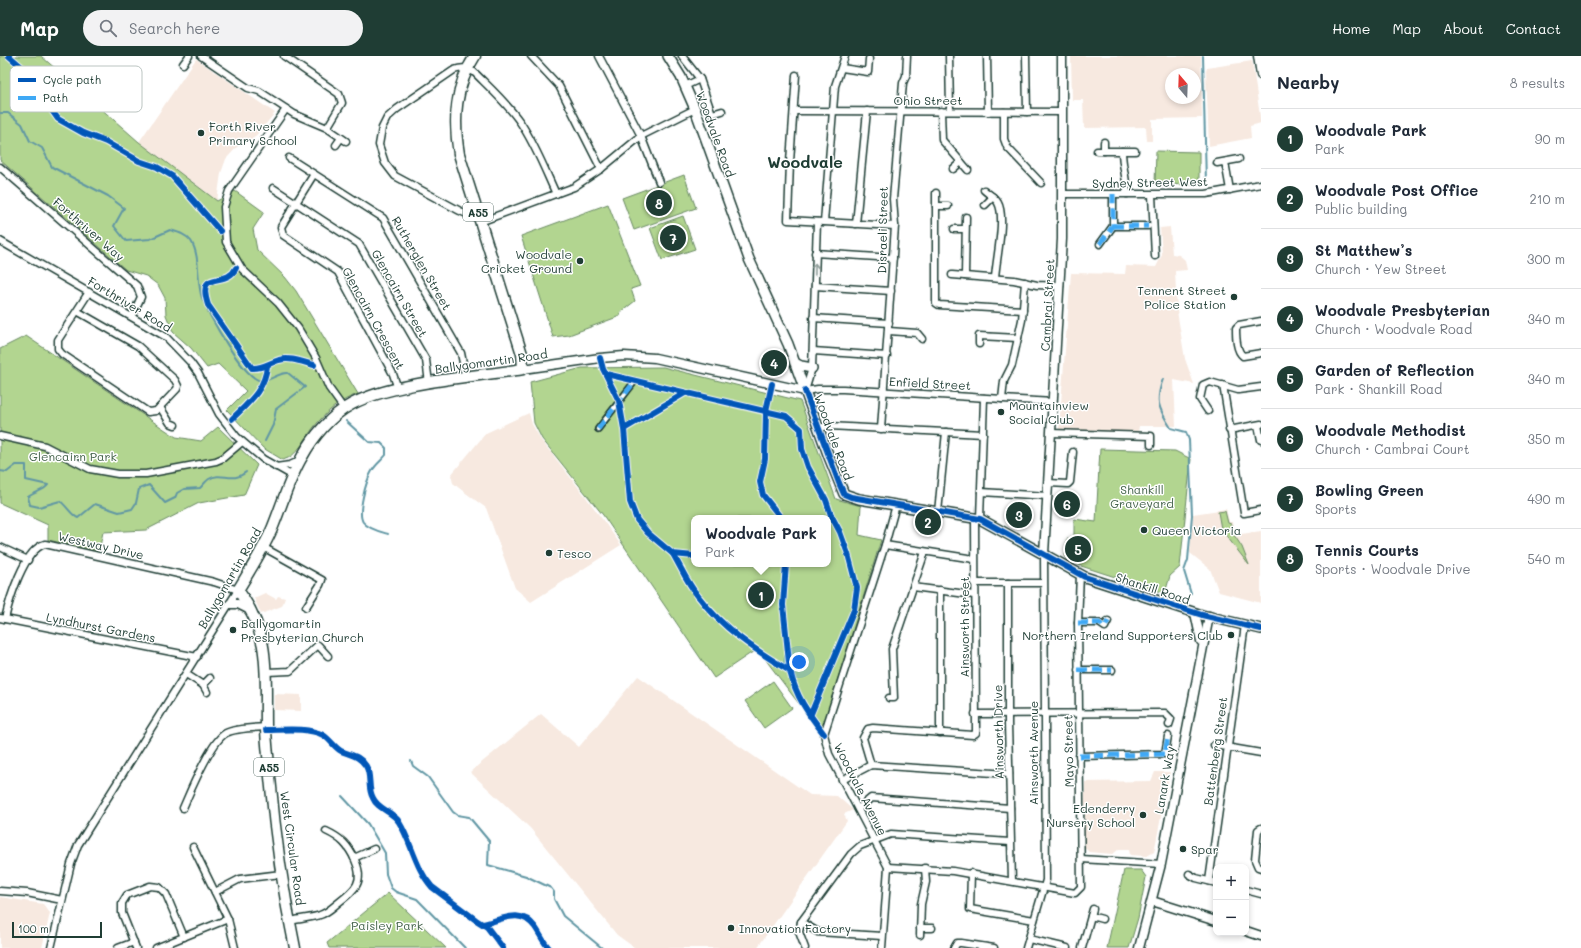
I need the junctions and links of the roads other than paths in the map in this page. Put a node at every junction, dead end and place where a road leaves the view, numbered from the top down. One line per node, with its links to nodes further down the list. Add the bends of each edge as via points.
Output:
1 (189, 56): 18 (street)
2 (201, 56): 25 (street, via 248,88 259,91)
3 (284, 56): 38 (street, via 340,94 342,102)
4 (475, 56): 19 (highway, A55)
5 (531, 56): 50 (street, via 559,86)
6 (599, 56): 39 (street)
7 (668, 56): 24 (main road, Woodvale Road)
8 (682, 56): 23 (street)
9 (845, 56): 20 (street)
10 (949, 56): 33 (street)
11 (987, 56): 34 (street)
12 (1026, 56): 36 (street)
13 (1062, 56): 37 (street, Cambrai Street)
14 (1258, 56): 22 (street)
15 (907, 58): 17 (street); 31 (street, Disraeli Street)
16 (870, 60): 20 (street, via 868,72)
17 (915, 60)
18 (183, 64)
19 (467, 68): 61 (street, via 495,93 520,122); 71 (highway, A55, via 460,84 457,101 456,139); 71 (street, via 454,70 397,109 382,128 380,150 385,163 395,176 460,211)
20 (842, 68): 29 (street, via 835,82)
21 (796, 75): 28 (street)
22 (1261, 75)
23 (700, 79): 24 (street); 27 (street, via 712,114)
24 (685, 86): 26 (main road, Woodvale Road)
25 (286, 109): 38 (street); 121 (street, via 229,191 224,207 225,237 231,253 242,269 278,303 298,328 316,358 329,388)
26 (695, 109): 39 (street); 106 (main road, Woodvale Road, via 749,259)
27 (722, 111)
28 (794, 111): 29 (street, Ohio Street); 73 (street, via 788,220)
29 (832, 111): 30 (street, Ohio Street); 73 (street)
30 (867, 111): 31 (street, Ohio Street); 74 (street)
31 (900, 111): 32 (street, Ohio Street); 75 (street, Disraeli Street, via 893,199)
32 (941, 111): 33 (street, Ohio Street); 46 (street, via 942,140)
33 (950, 111): 34 (street, Ohio Street)
34 (988, 112): 35 (street, Ohio Street)
35 (1004, 112): 36 (street, Ohio Street); 55 (street, via 1005,143 1033,170)
36 (1027, 112): 37 (street, Ohio Street)
37 (1062, 112): 62 (street, Cambrai Street)
38 (327, 128): 41 (street, via 343,140)
39 (641, 136): 50 (street); 54 (street)
40 (1104, 142): 42 (street, via 1100,151)
41 (336, 145)
42 (1122, 151): 43 (street); 64 (street)
43 (1134, 151)
44 (289, 158): 53 (street, Rutherglen Street)
45 (1239, 159): 47 (street)
46 (961, 162): 51 (street); 52 (street)
47 (1224, 162): 48 (street); 59 (street)
48 (1217, 163)
49 (0, 168): 95 (street, Forthriver Way, via 137,286 141,297)
50 (602, 169): 61 (street, via 574,187)
51 (953, 169)
52 (968, 170)
53 (314, 174): 67 (street, Glencairn Crescent); 109 (street, Rutherglen Street, via 383,218 461,353)
54 (659, 182)
55 (1041, 183)
56 (1261, 184): 59 (street, Sydney Street West)
57 (273, 188): 67 (street, Glencairn Street)
58 (984, 190): 66 (street)
59 (1230, 190): 65 (street, Sydney Street West, via 1206,194)
60 (936, 192): 69 (street)
61 (556, 194): 71 (street)
62 (1063, 194): 63 (street, Sydney Street West); 90 (street, Cambrai Street)
63 (1113, 194): 64 (street, Sydney Street West); 76 (street)
64 (1127, 194): 65 (street, Sydney Street West)
65 (1152, 195): 83 (street)
66 (993, 197): 68 (street); 87 (street, via 1000,212 1000,243)
67 (296, 203): 111 (street, Glencairn Street, via 359,244 426,360); 114 (street, Glencairn Crescent, via 281,227 283,235 338,272 394,374)
68 (985, 205)
69 (936, 206): 70 (street); 93 (street, via 936,303)
70 (948, 206)
71 (479, 217): 108 (highway, A55, via 522,354)
72 (966, 217): 79 (street)
73 (820, 222): 74 (street); 82 (street)
74 (856, 224): 75 (street)
75 (896, 226): 84 (street, Disraeli Street)
76 (1113, 226): 77 (street); 81 (street)
77 (1148, 226)
78 (954, 229): 79 (street)
79 (965, 229): 86 (street)
80 (0, 240): 92 (street, Forthriver Road)
81 (1100, 244)
82 (815, 253): 84 (street); 89 (street, one-way to 82)
83 (1155, 256)
84 (894, 258): 91 (street, Disraeli Street)
85 (952, 275): 86 (street)
86 (965, 276): 87 (street)
87 (995, 278): 88 (street)
88 (1025, 282): 90 (street); 93 (street)
89 (815, 286): 91 (street); 96 (street)
90 (1060, 286): 119 (street, Cambrai Street)
91 (891, 291): 98 (street, Disraeli Street)
92 (89, 292): 94 (street); 95 (street, Forthriver Road)
93 (1023, 310): 100 (street)
94 (77, 311): 120 (street, via 138,346 175,380 177,388); 120 (street, via 57,343 62,354 148,412 153,413)
95 (132, 316): 134 (street, Forthriver Road, via 166,337 180,350 198,373 219,414)
96 (814, 318): 98 (street); 103 (street)
97 (1261, 321): 104 (street, via 1239,325 1236,328 1241,354 1244,356)
98 (889, 323): 99 (street, Disraeli Street)
99 (889, 331): 101 (street, via 917,333); 105 (street, Disraeli Street)
100 (1018, 338): 102 (street, via 979,336); 118 (street, via 1012,365 1004,381)
101 (922, 339)
102 (978, 344)
103 (812, 351): 105 (street); 107 (street)
104 (1261, 353)
105 (887, 356): 116 (street, Disraeli Street)
106 (795, 363): 107 (main road); 115 (main road, Woodvale Road)
107 (812, 368): 115 (street)
108 (523, 369): 109 (highway, Ballygomartin Road); 115 (street, Ballygomartin Road, via 600,358 655,358)
109 (466, 378): 111 (highway, Ballygomartin Road)
110 (635, 381): 126 (street)
111 (429, 383): 114 (highway, Ballygomartin Road)
112 (1222, 385): 113 (street, via 1238,390); 122 (street, via 1210,382 1203,385 1200,399); 128 (street)
113 (1261, 387)
114 (398, 389): 121 (highway, Ballygomartin Road, via 358,401)
115 (805, 391): 116 (street, Enfield Street, via 818,389); 125 (main road, Woodvale Road)
116 (884, 392): 117 (street, Enfield Street); 127 (street, Disraeli Street)
117 (984, 398): 118 (street, Enfield Street); 131 (street, Ainsworth Street)
118 (1002, 399): 119 (street, Enfield Street)
119 (1053, 402): 130 (street, Cambrai Street)
120 (160, 407): 124 (street)
121 (344, 409): 137 (highway, Ballygomartin Road, via 327,424)
122 (1208, 411)
123 (1260, 424): 128 (street); 133 (street)
124 (175, 425)
125 (818, 428): 127 (street, via 829,426); 143 (main road, Woodvale Road, via 844,494)
126 (598, 429)
127 (882, 429): 129 (street)
128 (1229, 430): 144 (street, via 1244,514)
129 (946, 432): 131 (street); 145 (street)
130 (1051, 432): 135 (street, via 1151,436); 140 (street, Cambrai Street)
131 (983, 434): 141 (street, Ainsworth Street)
132 (0, 436): 134 (street, via 45,446 90,469 132,475 223,458)
133 (1261, 440)
134 (242, 442): 138 (street, Forthriver Road)
135 (1151, 445)
136 (1073, 452): 140 (street, via 1070,482)
137 (300, 460): 138 (street, via 294,464); 139 (highway, Ballygomartin Road)
138 (276, 467): 139 (street, Forthriver Road)
139 (293, 476): 149 (highway, Ballygomartin Road)
140 (1048, 483): 142 (street, Cambrai Street)
141 (981, 492): 142 (street); 146 (street, Ainsworth Street)
142 (1048, 496): 151 (street, Cambrai Street)
143 (896, 505): 145 (main road, Woodvale Road); 147 (street, Woodvale Avenue)
144 (1261, 510)
145 (938, 512): 146 (main road, Woodvale Road)
146 (978, 519): 151 (main road, Woodvale Road); 152 (street, Ainsworth Street)
147 (885, 545): 150 (street); 197 (street, Woodvale Avenue, via 824,734 829,754)
148 (0, 547): 153 (street)
149 (263, 548): 159 (highway, Ballygomartin Road); 163 (street, via 322,580)
150 (925, 552): 152 (street); 158 (street)
151 (1044, 554): 154 (main road, Shankill Road); 157 (street, Ainsworth Avenue)
152 (974, 559): 155 (street, Ainsworth Street)
153 (28, 560): 159 (street, Westway Drive, via 38,547 48,544 214,582); 167 (street, Westway Drive)
154 (1080, 574): 165 (main road, Shankill Road); 169 (street, Mayo Street)
155 (974, 583): 156 (street); 161 (street, Ainsworth Street)
156 (1008, 583): 157 (street); 185 (street, Ainsworth Drive)
157 (1043, 583): 186 (street, Ainsworth Avenue)
158 (913, 587): 160 (street); 182 (street, via 892,649 894,698)
159 (238, 590): 162 (street, Ballygomartin Road); 164 (highway, West Circular Road / A55)
160 (940, 590): 161 (street); 189 (street)
161 (974, 594): 184 (street, Ainsworth Street)
162 (230, 604): 164 (street, via 238,604); 174 (street, Ballygomartin Road)
163 (306, 607)
164 (251, 610): 177 (highway, West Circular Road / A55, via 263,643)
165 (1195, 612): 166 (main road, Shankill Road); 172 (street)
166 (1209, 616): 170 (main road, Shankill Road); 172 (street, Lanark Way)
167 (2, 619): 174 (street, Lyndhurst Gardens)
168 (1108, 620): 169 (street, via 1105,627 1099,623)
169 (1078, 623): 175 (street, Mayo Street)
170 (1245, 625): 171 (main road, Shankill Road); 192 (street, Battenberg Street)
171 (1261, 629)
172 (1202, 644): 209 (street, Lanark Way)
173 (328, 656): 177 (street, via 318,645 290,671)
174 (197, 657): 178 (street, Ballygomartin Road)
175 (1078, 670): 176 (street); 183 (street, Mayo Street)
176 (1112, 670)
177 (267, 672): 188 (highway, West Circular Road / A55)
178 (186, 674): 180 (street); 224 (street, Ballygomartin Road, via 78,845)
179 (210, 678): 180 (street)
180 (203, 685): 181 (street)
181 (207, 692)
182 (889, 698)
183 (1079, 713): 186 (street); 187 (street, via 1165,713); 194 (street, Mayo Street)
184 (975, 714): 185 (street); 189 (street, Ainsworth Street, via 976,733 973,735)
185 (1008, 714): 186 (street); 196 (street, Ainsworth Drive)
186 (1044, 714): 219 (street, Ainsworth Avenue)
187 (1172, 721)
188 (266, 727): 198 (street, via 227,732 221,737 198,771); 214 (highway, West Circular Road / A55)
189 (940, 733): 195 (street, via 868,729 863,738)
190 (1168, 736): 194 (street, via 1170,744 1165,754)
191 (1214, 745): 192 (street)
192 (1228, 748): 193 (street); 217 (street, Battenberg Street)
193 (1261, 752)
194 (1079, 756): 208 (street, Mayo Street)
195 (871, 765): 196 (street); 197 (street)
196 (1009, 774): 199 (street, Ainsworth Drive)
197 (842, 780): 200 (street, Woodvale Avenue)
198 (183, 808)
199 (1010, 808): 200 (street, via 871,798); 204 (street, Ainsworth Drive)
200 (858, 809): 203 (street, Woodvale Avenue)
201 (1260, 829): 212 (street, via 1255,860)
202 (326, 831): 207 (street, via 346,843)
203 (875, 839): 204 (street, via 891,834); 210 (street, Woodvale Avenue); 233 (street, via 860,846 851,854)
204 (1010, 842): 216 (street, Ainsworth Drive)
205 (193, 847): 222 (street)
206 (374, 849): 207 (street)
207 (354, 858): 230 (street, via 359,880 352,892 320,915)
208 (1080, 859): 209 (street); 219 (street, Mayo Street, via 1081,887 1075,893)
209 (1161, 864): 225 (street, Lanark Way)
210 (888, 867): 211 (street); 239 (street, Woodvale Avenue)
211 (925, 868): 213 (street); 234 (street, via 926,882 921,904)
212 (1261, 868)
213 (971, 873): 216 (street); 231 (street, via 970,909)
214 (281, 874): 222 (street, via 240,879); 230 (highway, West Circular Road / A55)
215 (1189, 874): 217 (street)
216 (1012, 881): 219 (street)
217 (1209, 881): 218 (street)
218 (1213, 882)
219 (1044, 887): 231 (street, Ainsworth Avenue)
220 (0, 891): 224 (street)
221 (1249, 891): 223 (street)
222 (215, 892): 228 (street)
223 (1261, 894)
224 (62, 900): 243 (street, Ballygomartin Road)
225 (1152, 901): 232 (street); 255 (street, Lanark Way)
226 (1093, 909): 227 (street)
227 (1091, 916): 229 (street); 254 (street)
228 (228, 919): 238 (street); 246 (street)
229 (1102, 919)
230 (290, 920): 247 (highway, West Circular Road / A55)
231 (1034, 920): 241 (street, Ainsworth Avenue)
232 (1213, 920)
233 (801, 922): 239 (street, via 818,932); 248 (street, via 799,932)
234 (920, 928): 235 (street); 237 (street)
235 (932, 928)
236 (1249, 932): 240 (street)
237 (920, 935)
238 (184, 936): 242 (street, via 166,894 159,887 150,886 126,895 122,903 122,913); 245 (street)
239 (882, 936): 249 (street, Woodvale Avenue)
240 (1261, 936)
241 (1029, 939): 252 (street, Ainsworth Avenue); 253 (street)
242 (135, 945): 244 (street)
243 (51, 948)
244 (118, 948)
245 (156, 948)
246 (235, 948)
247 (295, 948)
248 (805, 948)
249 (882, 948)
250 (954, 948): 251 (street, via 957,943)
251 (994, 948)
252 (1026, 948)
253 (1067, 948)
254 (1082, 948)
255 (1139, 948)

